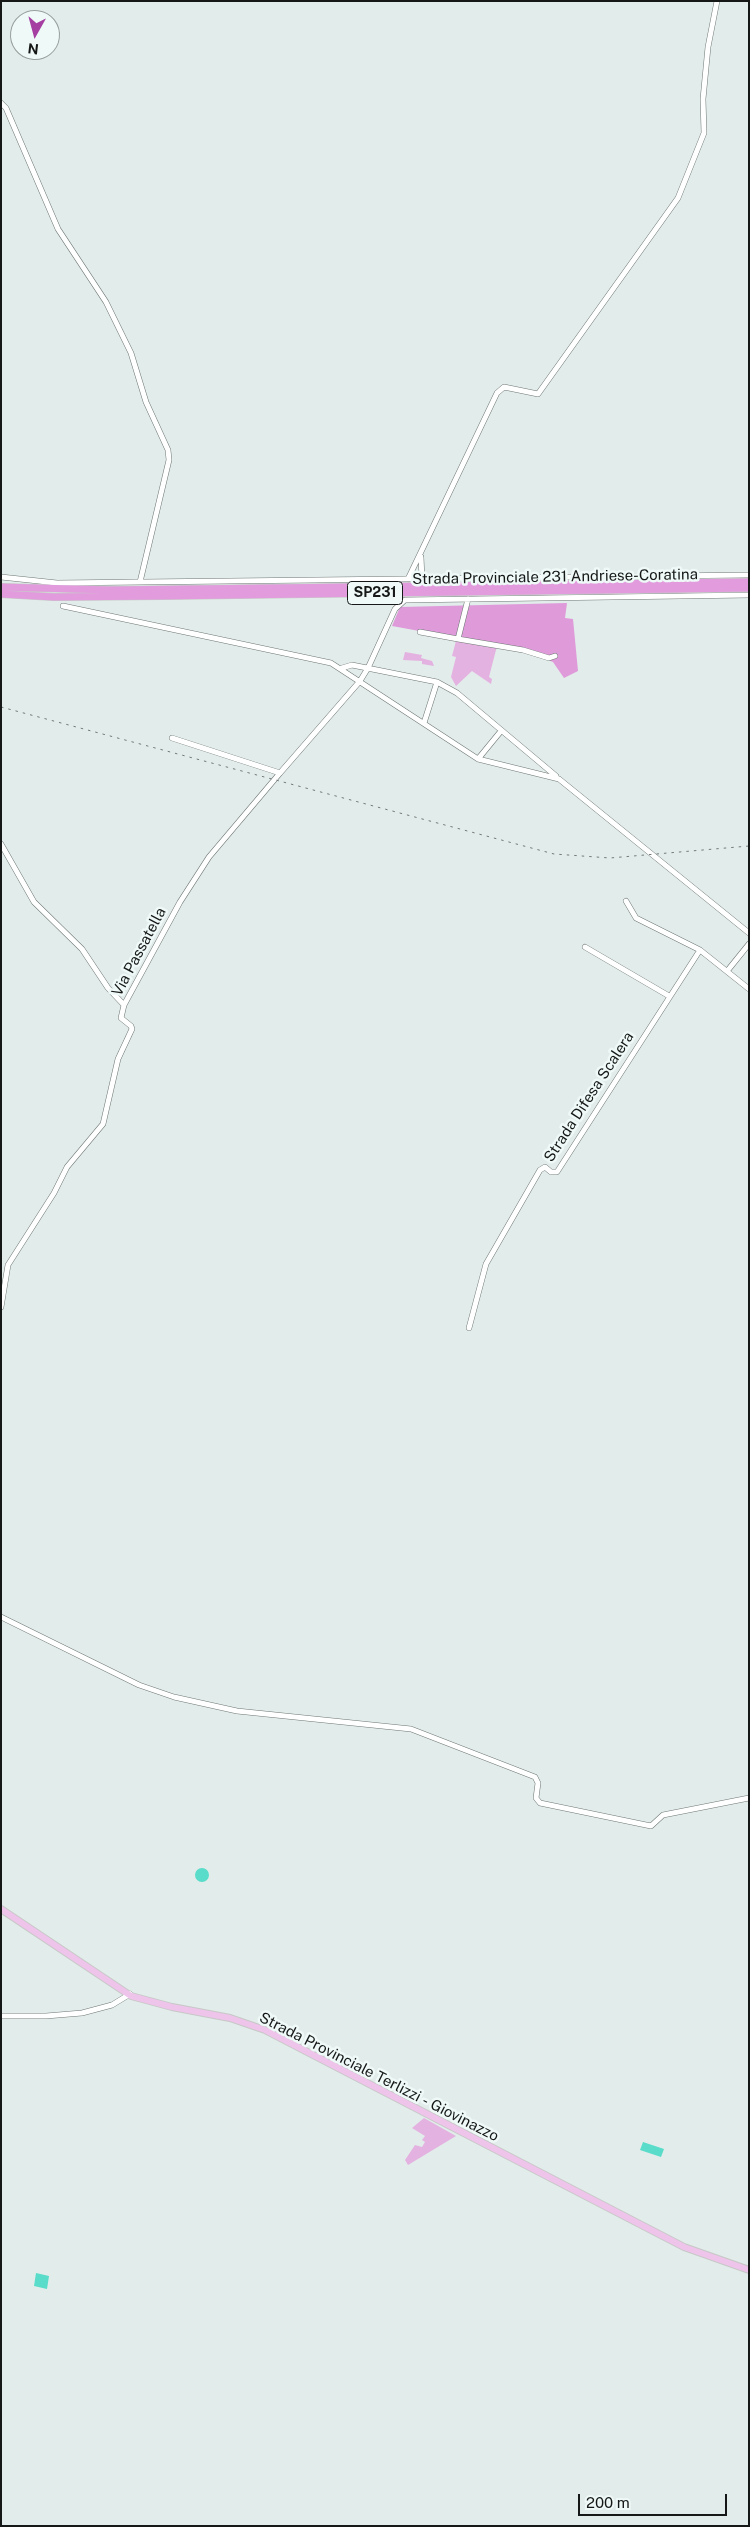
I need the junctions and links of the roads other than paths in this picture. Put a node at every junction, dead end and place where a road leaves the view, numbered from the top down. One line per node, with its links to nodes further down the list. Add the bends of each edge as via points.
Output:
1 (717, 1): 3 (street, via 708,47 703,99 704,133 678,198 538,394 504,388 498,393)
2 (1, 103): 8 (street, via 58,228 99,289 131,353 146,402 168,450 169,460)
3 (420, 556): 6 (street); 7 (street)
4 (749, 575): 6 (street)
5 (1, 577): 8 (street, via 57,583)
6 (422, 578): 7 (street)
7 (408, 579): 8 (street)
8 (140, 582)
9 (749, 582): 10 (highway, Strada Provinciale 231 Andriese-Coratina / SP231, via 110,590)
10 (1, 587)
11 (749, 588): 12 (highway, Strada Provinciale 231 Andriese-Coratina / SP231, via 54,597)
12 (1, 594)
13 (749, 595): 14 (street)
14 (468, 599): 17 (street); 20 (street, Via Passatella, via 407,600 400,603)
15 (62, 606): 19 (street, via 319,658)
16 (420, 632): 17 (street)
17 (458, 639): 18 (street, via 523,650 549,658)
18 (555, 656)
19 (342, 668): 20 (street, via 352,665); 21 (street)
20 (368, 668): 21 (street, Via Passatella); 22 (street)
21 (360, 681): 23 (street); 27 (street, Via Passatella)
22 (437, 682): 23 (street); 24 (street, via 457,692)
23 (424, 723): 26 (street)
24 (501, 731): 26 (street); 28 (street)
25 (172, 738): 27 (street)
26 (478, 759): 28 (street)
27 (280, 773): 38 (street, Via Passatella, via 209,857 180,902)
28 (559, 779): 31 (street)
29 (1, 844): 38 (street, via 34,902 82,950)
30 (626, 901): 34 (street, via 636,918)
31 (749, 933)
32 (749, 944): 35 (street)
33 (585, 947): 37 (street)
34 (700, 950): 35 (street); 37 (street, Strada Difesa Scalera)
35 (728, 970): 36 (street)
36 (749, 989)
37 (669, 996): 40 (street, Strada Difesa Scalera, via 557,1172 545,1167 540,1170 486,1264)
38 (124, 1005): 39 (street, Via Passatella, via 121,1018 132,1029 118,1059 103,1124 67,1167 8,1265)
39 (1, 1307)
40 (469, 1328)
41 (1, 1617): 42 (street, via 139,1685 174,1697 244,1712 411,1729 535,1777 538,1783 536,1798 540,1803 651,1826 663,1815)
42 (749, 1798)
43 (1, 1909): 44 (main road, Strada Provinciale Terlizzi - Giovinazzo)
44 (130, 1994): 45 (street, via 112,2005 82,2013); 46 (main road, Strada Provinciale Terlizzi - Giovinazzo, via 172,2007 230,2018 265,2030 684,2247)
45 (1, 2016)
46 (749, 2270)

